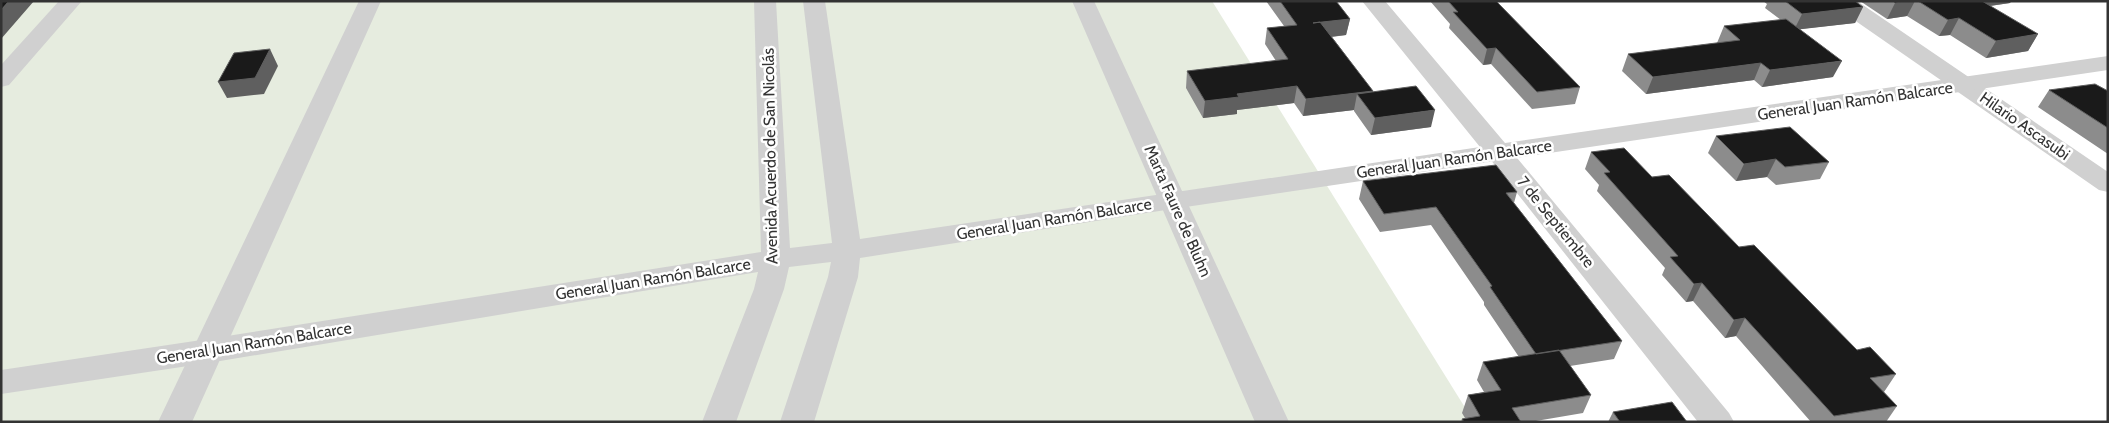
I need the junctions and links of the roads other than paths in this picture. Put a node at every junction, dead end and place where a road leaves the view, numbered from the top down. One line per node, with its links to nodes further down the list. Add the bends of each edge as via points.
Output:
1 (71, 1): 9 (street)
2 (370, 1): 16 (street)
3 (765, 1): 15 (street, Avenida Acuerdo de San Nicolás)
4 (814, 1): 14 (street)
5 (1083, 1): 13 (street, Marta Faure de Bluhn)
6 (1373, 1): 11 (street, 7 de Septiembre)
7 (1842, 1): 10 (street, Hilario Ascasubi)
8 (2108, 64): 10 (street, General Juan Ramón Balcarce)
9 (1, 80)
10 (1966, 85): 11 (street, General Juan Ramón Balcarce); 12 (street, Hilario Ascasubi)
11 (1500, 153): 13 (street, General Juan Ramón Balcarce); 22 (street, 7 de Septiembre)
12 (2108, 184)
13 (1172, 200): 14 (street, General Juan Ramón Balcarce); 21 (street, Marta Faure de Bluhn)
14 (847, 251): 15 (street, General Juan Ramón Balcarce); 20 (street, via 843,277)
15 (776, 259): 16 (street, General Juan Ramón Balcarce); 19 (street, Avenida Acuerdo de San Nicolás, via 769,289)
16 (208, 351): 17 (street, General Juan Ramón Balcarce); 18 (street)
17 (1, 382)
18 (175, 422)
19 (719, 422)
20 (797, 422)
21 (1272, 422)
22 (1717, 422)

